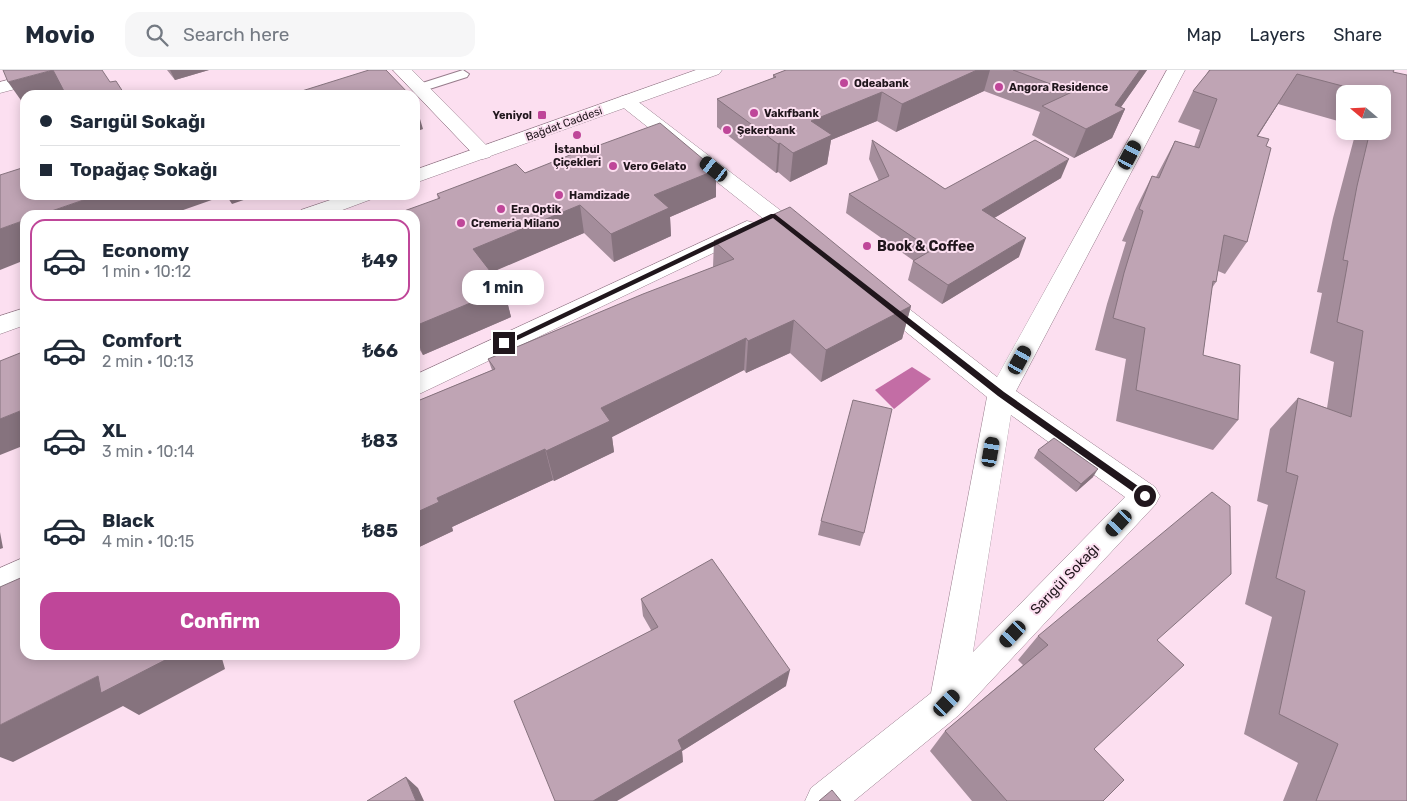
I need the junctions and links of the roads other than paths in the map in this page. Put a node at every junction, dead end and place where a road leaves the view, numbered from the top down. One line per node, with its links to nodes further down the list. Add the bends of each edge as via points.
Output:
1 (66, 70): 6 (street)
2 (402, 70): 7 (street)
3 (714, 70): 8 (street, Bağdat Caddesi)
4 (1176, 70): 19 (street)
5 (463, 74): 7 (lane)
6 (0, 88)
7 (420, 88): 9 (street)
8 (626, 101): 9 (street, Bağdat Caddesi); 13 (street)
9 (483, 153): 10 (street, Bağdat Caddesi)
10 (420, 175)
11 (351, 200): 12 (street)
12 (323, 210)
13 (773, 216): 14 (street); 18 (street)
14 (820, 252)
15 (860, 283): 19 (street)
16 (20, 318): 17 (street)
17 (0, 325)
18 (420, 384)
19 (1001, 394): 22 (street); 22 (street, Sarıgül Sokağı, via 1145,496)
20 (20, 573): 21 (street)
21 (0, 582)
22 (947, 703): 23 (street, Sarıgül Sokağı)
23 (824, 801)

